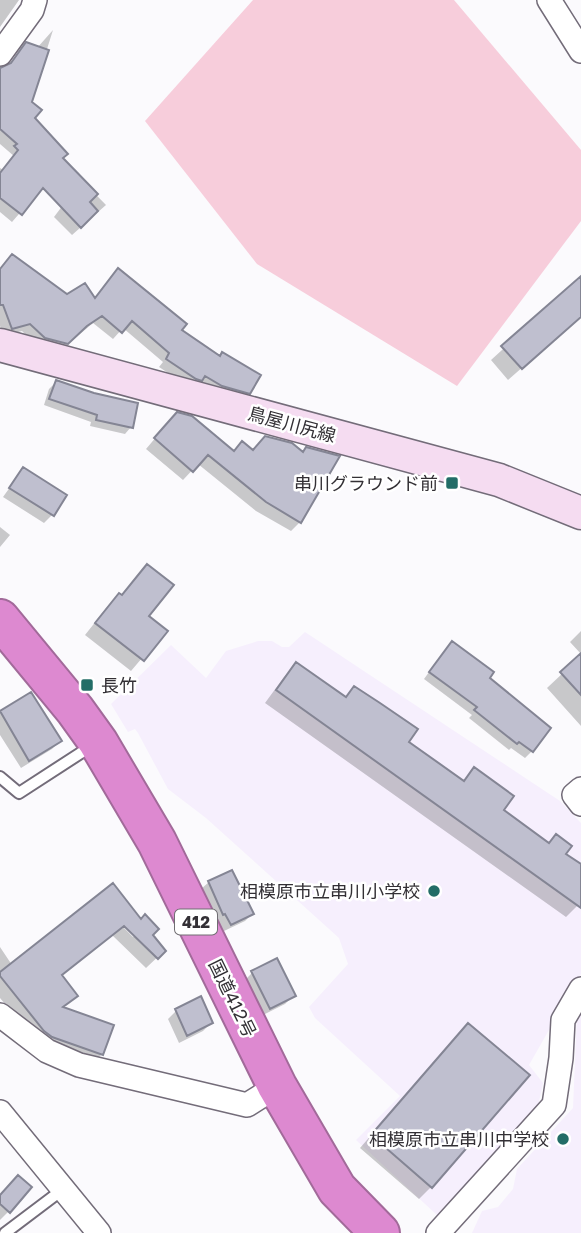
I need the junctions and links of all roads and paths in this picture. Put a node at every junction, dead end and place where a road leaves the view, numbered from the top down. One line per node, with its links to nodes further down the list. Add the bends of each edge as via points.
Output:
1 (35, 0): 4 (street)
2 (549, 0): 3 (street)
3 (581, 51)
4 (0, 54)
5 (0, 345): 6 (main road, 鳥屋川尻線, via 499,480)
6 (581, 513)
7 (0, 619): 8 (highway, 国道412号 / 412)
8 (98, 742): 9 (lane, via 19,793); 14 (highway, 国道412号 / 412, via 157,842)
9 (0, 777)
10 (581, 789): 11 (street, via 574,795)
11 (581, 804)
12 (581, 989): 20 (street, via 563,1020 554,1105)
13 (0, 1015): 14 (street, via 47,1051 79,1065 247,1105)
14 (277, 1086): 19 (highway, 国道412号 / 412, via 337,1189)
15 (0, 1112): 16 (street)
16 (62, 1190): 17 (lane); 18 (street)
17 (5, 1233)
18 (99, 1233)
19 (380, 1233)
20 (438, 1233)

